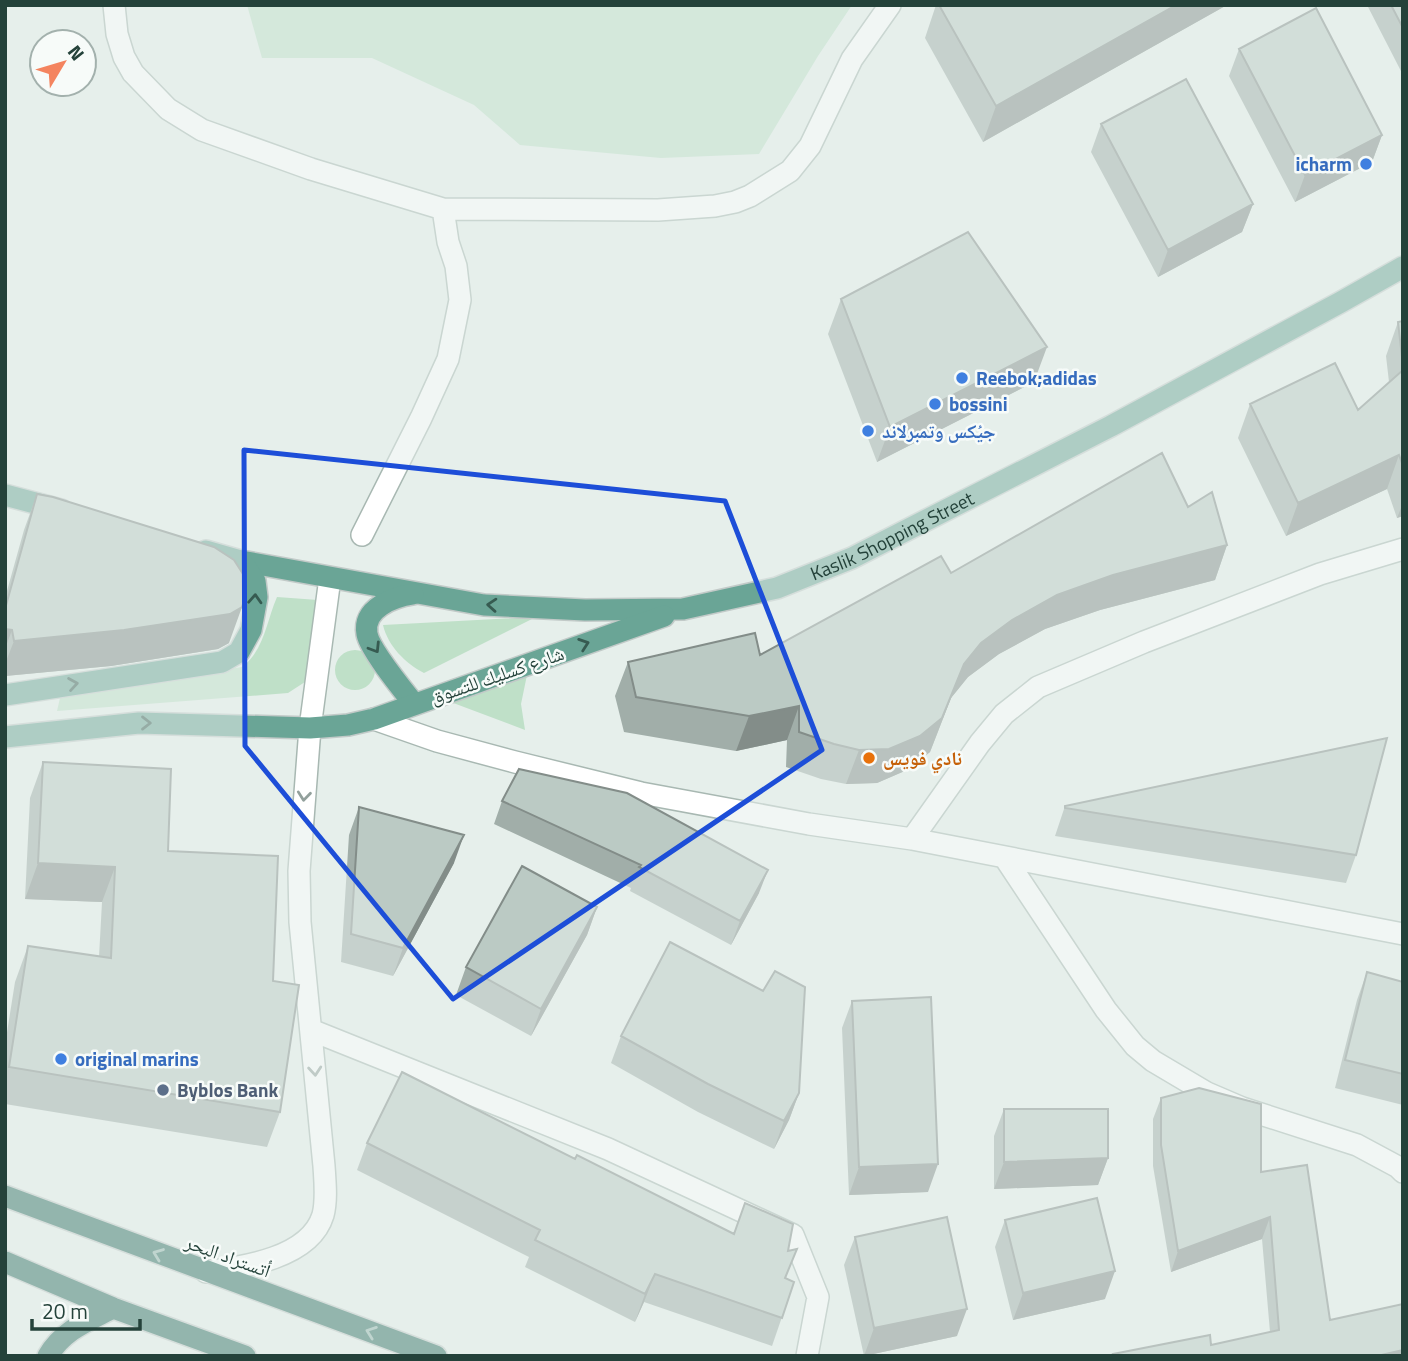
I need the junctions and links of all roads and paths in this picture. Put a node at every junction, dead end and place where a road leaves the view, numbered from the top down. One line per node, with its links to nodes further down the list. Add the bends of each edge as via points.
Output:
1 (114, 5): 3 (street, via 124,57 167,109 202,130)
2 (890, 5): 3 (street, via 852,59 800,161 750,197 715,206 658,210)
3 (443, 209): 7 (street, via 460,300 448,359)
4 (1403, 267): 13 (main road, Kaslik Shopping Street, via 1123,420 852,558 777,589)
5 (5, 495): 6 (main road)
6 (75, 514)
7 (362, 535)
8 (189, 546): 10 (main road, Kaslik Shopping Street)
9 (1403, 549): 19 (street, via 1320,574 1038,687 1004,714 979,743)
10 (241, 561): 11 (main road, Kaslik Shopping Street); 14 (main road, one-way to 10, via 222,662 239,652 251,630 255,581)
11 (330, 578): 12 (main road, Kaslik Shopping Street); 17 (street)
12 (422, 593): 13 (main road, Kaslik Shopping Street, one-way to 12, via 484,605); 15 (main road, one-way to 15, via 381,604 366,632)
13 (683, 609): 15 (main road, شارع كسليك للتسوق, one-way to 13)
14 (5, 695)
15 (414, 704): 16 (main road, شارع كسليك للتسوق)
16 (374, 719): 17 (main road, شارع كسليك للتسوق); 19 (street, via 437,741 641,793)
17 (310, 728): 18 (main road, شارع كسليك للتسوق, one-way to 17, via 139,723); 22 (street, one-way to 22, via 299,871)
18 (5, 737)
19 (912, 839): 20 (street)
20 (1005, 858): 21 (street); 23 (street, via 1107,1010 1153,1061 1218,1098 1357,1145)
21 (1403, 934)
22 (311, 1030): 26 (street, one-way to 26, via 324,1166 323,1217 310,1237 292,1251); 31 (street, via 608,1149 793,1234 818,1297)
23 (1403, 1172)
24 (5, 1196): 26 (highway, أتستراد البحر, one-way to 24)
25 (5, 1262): 27 (highway)
26 (206, 1272): 30 (highway, أتستراد البحر, one-way to 26)
27 (113, 1308): 28 (highway, via 69,1331); 29 (highway)
28 (48, 1356)
29 (245, 1356)
30 (436, 1356)
31 (807, 1356)

